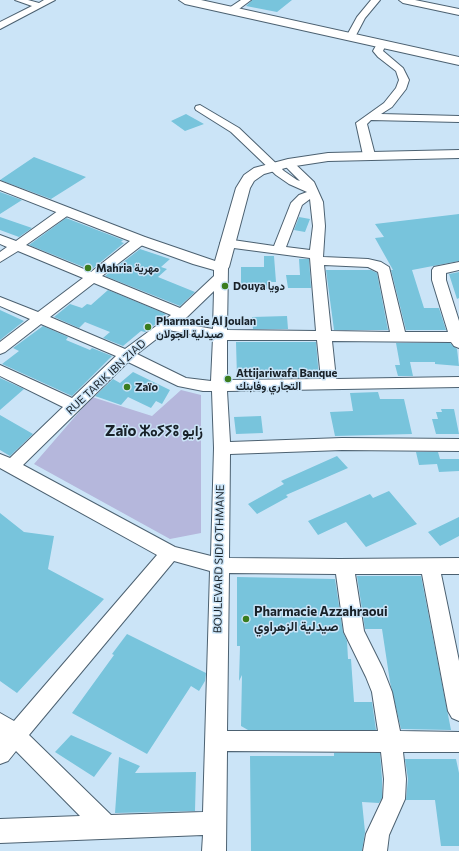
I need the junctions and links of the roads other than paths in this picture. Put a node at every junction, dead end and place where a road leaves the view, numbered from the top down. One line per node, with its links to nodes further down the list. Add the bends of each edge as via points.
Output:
1 (18, 0): 7 (street)
2 (51, 0): 7 (street)
3 (185, 0): 8 (highway)
4 (247, 0): 8 (street)
5 (376, 0): 11 (street, via 361,17)
6 (403, 0): 9 (street)
7 (40, 6): 10 (street)
8 (232, 10): 11 (highway)
9 (459, 12)
10 (0, 26)
11 (351, 37): 12 (highway)
12 (381, 44): 13 (highway); 15 (street, via 378,51 400,70 404,80 401,89 388,105)
13 (459, 61)
14 (200, 108): 20 (street, via 235,130)
15 (369, 117): 16 (street); 17 (street, via 361,123)
16 (459, 119)
17 (369, 154): 18 (street); 19 (street)
18 (459, 154)
19 (288, 163): 20 (street); 22 (street, via 308,182)
20 (272, 167): 22 (street, via 293,182); 25 (street, via 252,175 245,182)
21 (0, 185): 23 (street)
22 (313, 191): 27 (street, via 297,204); 29 (street, via 319,213)
23 (61, 209): 24 (street); 26 (street)
24 (140, 240): 31 (street, via 199,261); 32 (street)
25 (226, 243): 27 (street); 31 (street)
26 (6, 244): 28 (street); 32 (street)
27 (279, 249): 29 (street)
28 (0, 258)
29 (316, 258): 42 (street); 43 (street, via 368,263 384,270)
30 (459, 266): 33 (street, via 440,270 439,280)
31 (221, 272): 36 (street, RUE TARIK IBN ZIAD); 37 (street, BOULEVARD SIDI OTHMANE)
32 (92, 277): 38 (street); 39 (street)
33 (445, 298): 34 (street); 44 (street)
34 (459, 298)
35 (0, 301): 39 (street)
36 (194, 302): 37 (street); 38 (street, RUE TARIK IBN ZIAD)
37 (220, 308): 41 (street, BOULEVARD SIDI OTHMANE)
38 (182, 314): 40 (street, RUE TARIK IBN ZIAD)
39 (39, 318): 45 (street); 46 (street)
40 (165, 325): 41 (street); 46 (street, RUE TARIK IBN ZIAD)
41 (220, 335): 42 (street); 50 (street, BOULEVARD SIDI OTHMANE)
42 (324, 335): 43 (street); 49 (street)
43 (398, 335): 44 (street)
44 (458, 339)
45 (0, 350)
46 (126, 355): 50 (street, via 183,382); 51 (street, RUE TARIK IBN ZIAD)
47 (0, 370): 51 (street)
48 (459, 382): 49 (street)
49 (329, 385): 50 (street)
50 (219, 386): 53 (street, BOULEVARD SIDI OTHMANE)
51 (74, 406): 54 (street, RUE TARIK IBN ZIAD)
52 (459, 445): 53 (street, via 342,444)
53 (222, 448): 56 (street, BOULEVARD SIDI OTHMANE)
54 (6, 463): 55 (street)
55 (170, 554): 56 (street); 62 (street)
56 (220, 565): 59 (street); 63 (street, BOULEVARD SIDI OTHMANE)
57 (430, 566): 58 (street); 59 (street); 60 (street)
58 (459, 566)
59 (346, 567): 64 (street, via 354,632 382,692)
60 (456, 681): 61 (street)
61 (459, 711)
62 (8, 729): 66 (street); 68 (street)
63 (216, 741): 64 (street); 67 (street, BOULEVARD SIDI OTHMANE)
64 (391, 742): 65 (street); 71 (street, via 395,779 394,799 378,834)
65 (459, 742)
66 (0, 754)
67 (214, 823): 68 (street); 70 (street, BOULEVARD SIDI OTHMANE)
68 (106, 827): 69 (street)
69 (0, 831)
70 (214, 851)
71 (375, 851)

